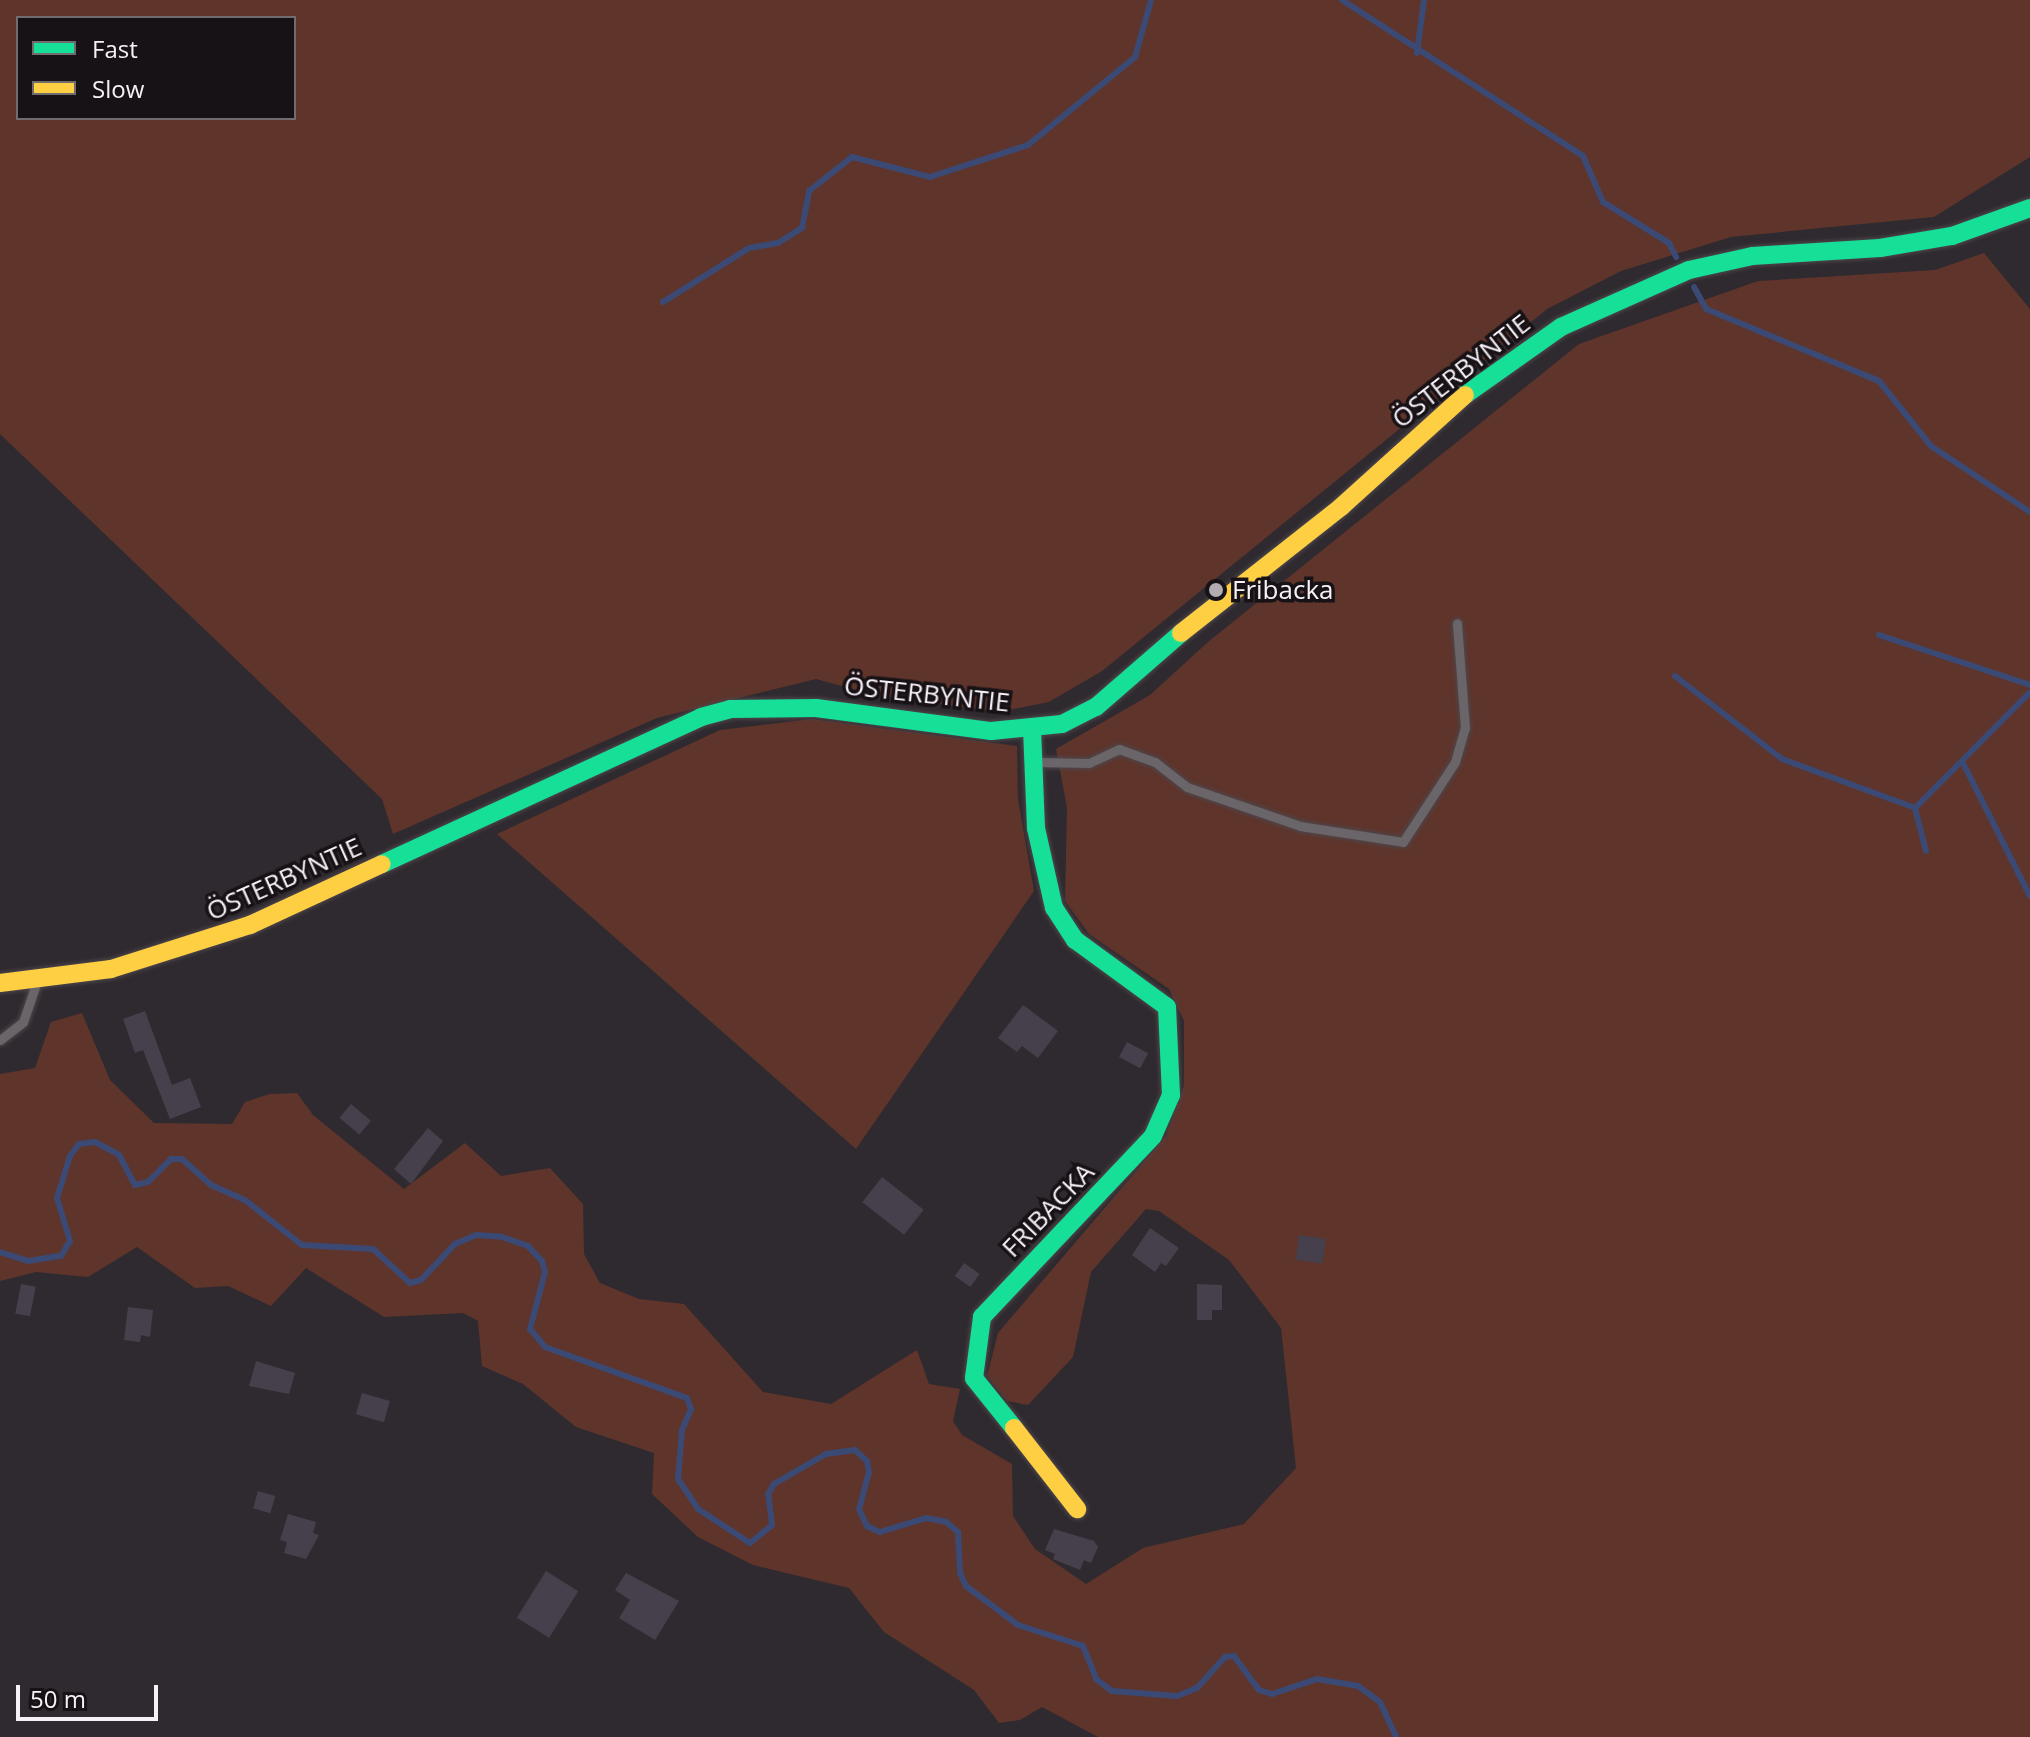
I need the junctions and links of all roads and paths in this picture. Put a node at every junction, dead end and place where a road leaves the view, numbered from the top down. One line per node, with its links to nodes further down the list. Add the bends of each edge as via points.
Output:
1 (2030, 208): 3 (street, ÖSTERBYNTIE, via 1952,236 1880,248 1752,256 1689,270 1561,327 1450,406 1341,507 1096,707)
2 (1457, 623): 4 (lane, via 1465,728 1455,762 1403,842 1300,826 1187,787 1155,762 1119,749 1089,763)
3 (1032, 730): 4 (street, FRIBACKA); 5 (street, ÖSTERBYNTIE, via 991,731 816,708 730,709 701,717 250,925 182,951)
4 (1033, 762): 8 (street, FRIBACKA, via 1036,828 1054,908 1075,940 1167,1007 1171,1095 1153,1136 982,1317 974,1378)
5 (37, 981): 6 (street, ÖSTERBYNTIE); 7 (lane, via 23,1022)
6 (0, 983)
7 (0, 1040)
8 (1077, 1509)

